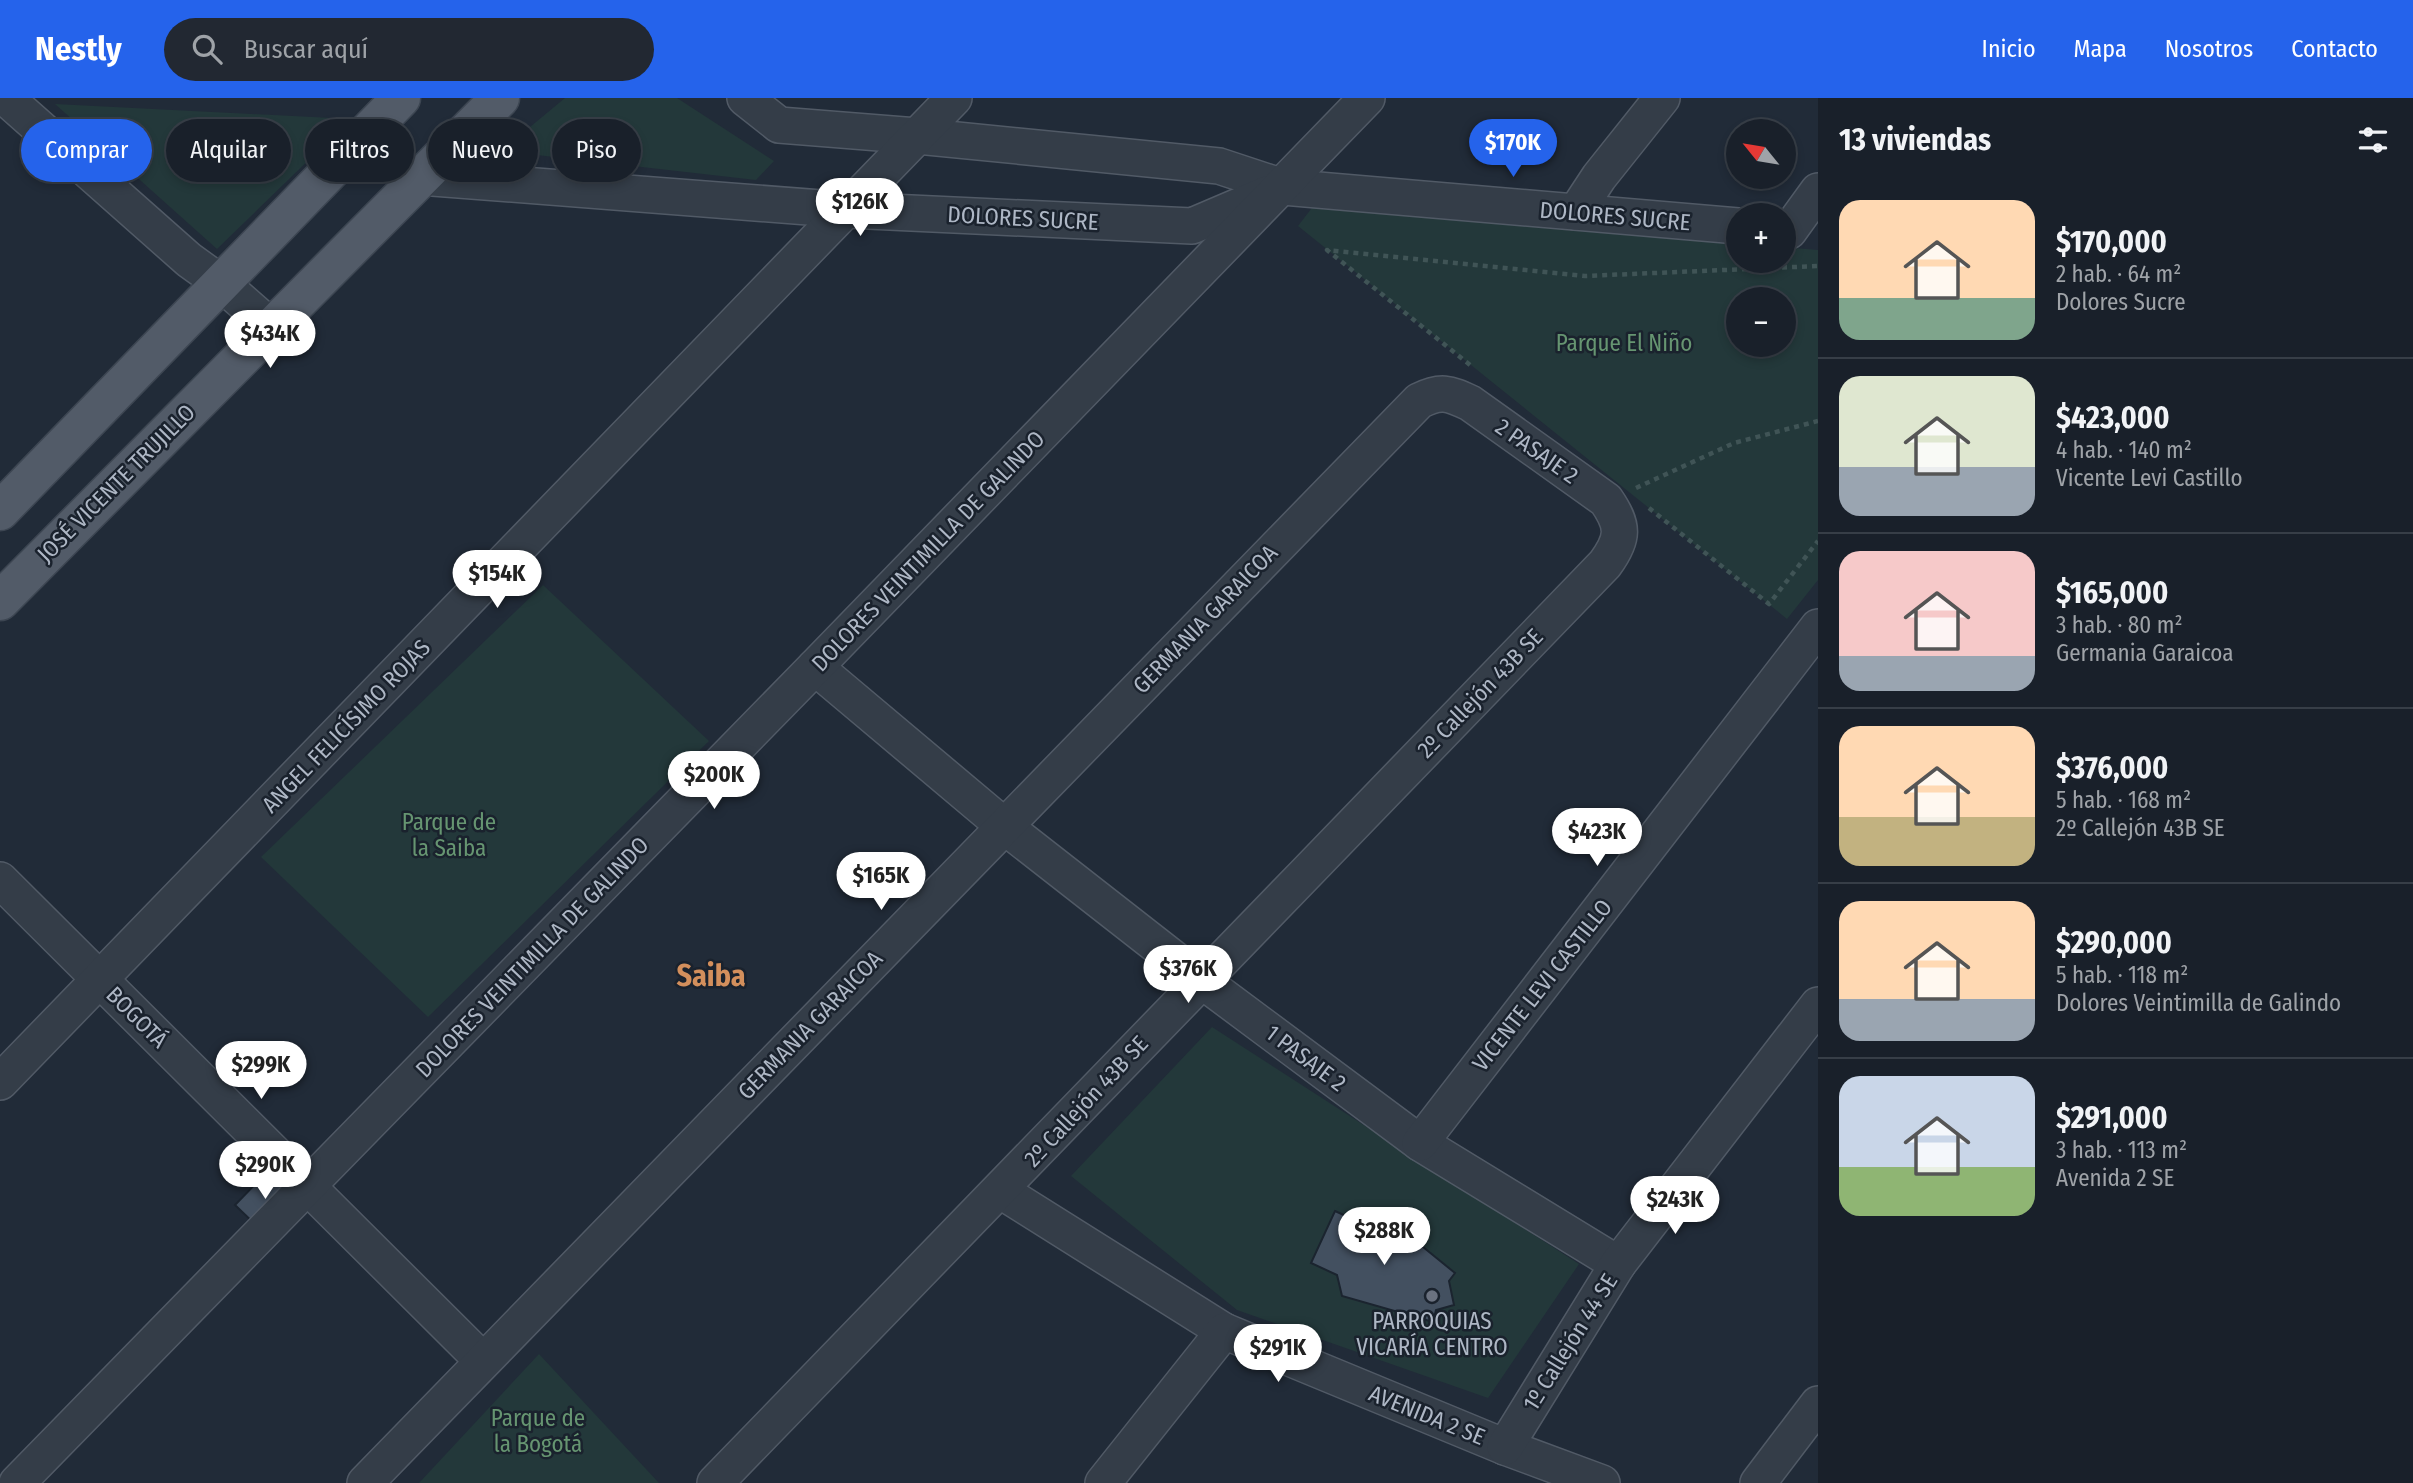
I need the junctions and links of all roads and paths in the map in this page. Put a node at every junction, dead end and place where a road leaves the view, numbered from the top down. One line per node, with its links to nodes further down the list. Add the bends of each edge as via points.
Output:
1 (6, 98): 17 (street)
2 (401, 98): 17 (main road)
3 (500, 98): 9 (main road, JOSÉ VICENTE TRUJILLO)
4 (745, 98): 8 (street, DOLORES SUCRE, via 779,125)
5 (954, 98): 8 (street, ANGEL FELICÍSIMO ROJAS)
6 (1367, 98): 10 (street, DOLORES VEINTIMILLA DE GALINDO)
7 (1662, 98): 13 (street)
8 (917, 136): 10 (street, DOLORES SUCRE, via 1219,166); 12 (street, ANGEL FELICÍSIMO ROJAS)
9 (420, 177): 12 (street, DOLORES SUCRE); 18 (main road, JOSÉ VICENTE TRUJILLO)
10 (1283, 187): 12 (street, DOLORES SUCRE, via 1192,226); 13 (street, DOLORES SUCRE); 29 (street, DOLORES VEINTIMILLA DE GALINDO)
11 (1818, 191): 15 (street)
12 (847, 209): 32 (street, ANGEL FELICÍSIMO ROJAS)
13 (1576, 212): 14 (street, DOLORES SUCRE)
14 (1726, 225)
15 (1797, 232)
16 (1818, 266): 19 (path, via 1585,276 1327,250)
17 (221, 284): 18 (street); 24 (main road)
18 (271, 327): 27 (main road, JOSÉ VICENTE TRUJILLO)
19 (1478, 371)
20 (1435, 393): 25 (street, 2 PASAJE 2, via 1470,403 1606,499); 30 (street, GERMANIA GARAICOA, via 1405,413)
21 (1818, 421): 22 (path, via 1734,443)
22 (1628, 492)
23 (1639, 500): 26 (path, via 1769,604)
24 (0, 511)
25 (1621, 530): 33 (street, 2º Callejón 43B SE, via 1616,550 1605,564)
26 (1818, 541)
27 (0, 601)
28 (1818, 627): 36 (street, VICENTE LEVI CASTILLO)
29 (815, 667): 30 (street, 1 PASAJE 2); 37 (street, DOLORES VEINTIMILLA DE GALINDO)
30 (1004, 826): 33 (street, 1 PASAJE 2); 41 (street, GERMANIA GARAICOA)
31 (0, 880): 32 (street, BOGOTÁ)
32 (100, 979): 35 (street, ANGEL FELICÍSIMO ROJAS); 37 (street, BOGOTÁ)
33 (1201, 980): 36 (street, 1 PASAJE 2); 38 (street, 2º Callejón 43B SE)
34 (1818, 1005): 39 (street, 1º Callejón 44 SE)
35 (0, 1082)
36 (1420, 1143): 39 (street, 1 PASAJE 2)
37 (307, 1186): 41 (street, BOGOTÁ); 45 (street, DOLORES VEINTIMILLA DE GALINDO)
38 (1001, 1191): 40 (street, AVENIDA 2 SE); 46 (street, 2º Callejón 43B SE)
39 (1618, 1264): 43 (street, 1º Callejón 44 SE)
40 (1224, 1331): 43 (street, AVENIDA 2 SE); 47 (street)
41 (483, 1362): 44 (street, GERMANIA GARAICOA)
42 (1818, 1404): 49 (street)
43 (1505, 1447): 48 (street, AVENIDA 2 SE)
44 (369, 1482)
45 (17, 1483)
46 (715, 1483)
47 (1103, 1483)
48 (1602, 1483)
49 (1758, 1483)

